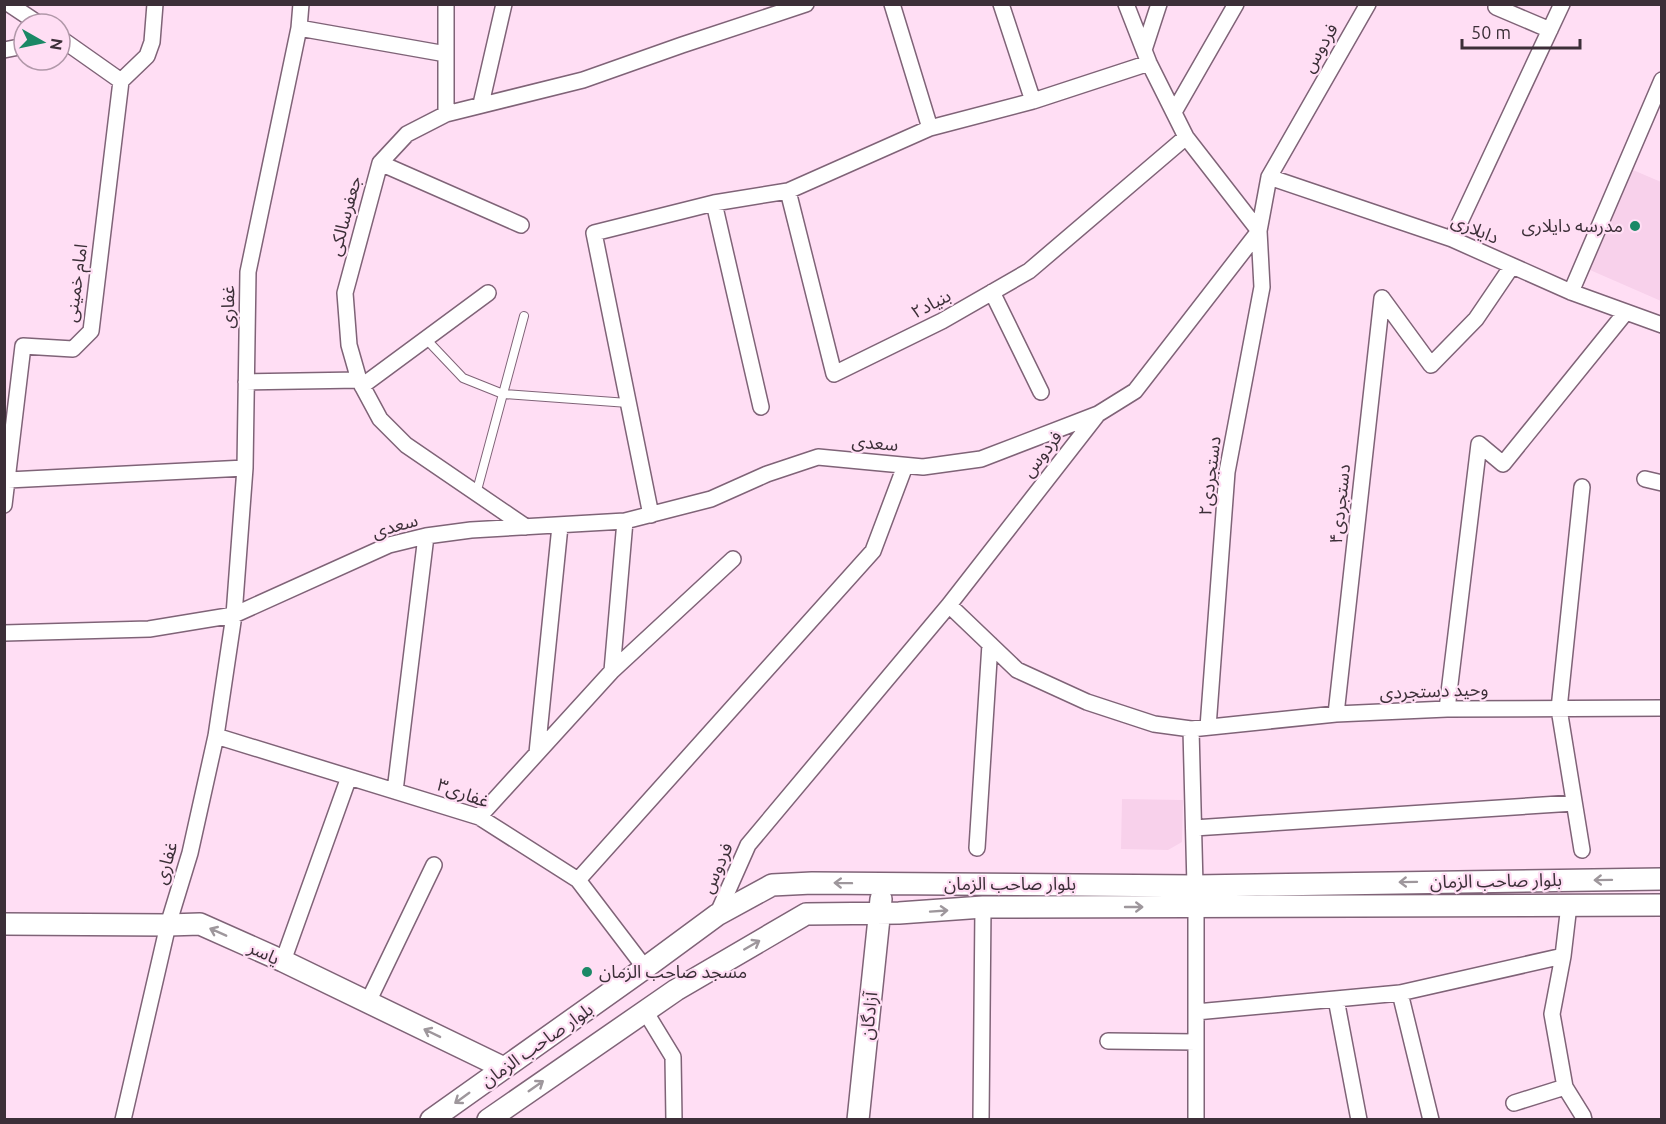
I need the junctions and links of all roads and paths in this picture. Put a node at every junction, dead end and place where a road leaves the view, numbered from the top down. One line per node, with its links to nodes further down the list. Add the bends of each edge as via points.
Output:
1 (9, 4): 15 (street)
2 (155, 4): 21 (street, via 147,56)
3 (301, 4): 16 (street, غفاری)
4 (446, 4): 19 (street)
5 (504, 4): 24 (street)
6 (806, 4): 24 (street, جعفرسالکی, via 583,80)
7 (892, 4): 27 (street)
8 (1001, 4): 23 (street)
9 (1126, 4): 20 (street)
10 (1159, 4): 20 (street)
11 (1236, 4): 25 (street)
12 (1368, 4): 30 (street, فردوس)
13 (1562, 4): 17 (street)
14 (1496, 7): 17 (street)
15 (29, 10)
16 (299, 28): 19 (street); 44 (street, غفاری, via 248,272)
17 (1550, 30): 35 (street)
18 (72, 46): 21 (street)
19 (446, 54): 26 (street)
20 (1147, 57): 23 (street); 25 (street)
21 (121, 81): 54 (street, امام خمینی, via 91,331 73,349 23,346)
22 (1661, 81): 38 (street)
23 (1033, 102): 27 (street)
24 (481, 104): 26 (street, جعفرسالکی)
25 (1174, 112): 28 (street)
26 (446, 114): 29 (street, جعفرسالکی, via 407,134)
27 (930, 128): 31 (street)
28 (1186, 137): 34 (street); 37 (street, بنیاد۲, via 1029,271)
29 (380, 163): 33 (street); 45 (street, جعفرسالکی, via 345,293 349,345)
30 (1269, 177): 34 (street, فردوس); 35 (street, دایلاری)
31 (788, 191): 32 (street); 37 (street, بنیاد۲, via 834,374)
32 (714, 203): 48 (street, via 594,233); 49 (street)
33 (521, 225)
34 (1259, 231): 50 (street, فردوس, via 1135,390); 74 (street, دستجردی۲, via 1262,287 1227,471)
35 (1452, 239): 36 (street, دایلاری)
36 (1512, 266): 38 (street, دایلاری); 73 (street, دستجردی۴, via 1476,319 1431,365 1382,298)
37 (992, 292): 46 (street)
38 (1571, 292): 40 (street, دایلاری)
39 (488, 293): 43 (street)
40 (1626, 312): 42 (street, دایلاری); 71 (street, via 1503,464 1479,444)
41 (524, 316): 47 (lane)
42 (1662, 325)
43 (426, 339): 45 (street); 47 (lane, via 463,378)
44 (246, 382): 45 (street); 52 (street, غفاری)
45 (361, 383): 57 (street, جعفرسالکی, via 380,419 406,445)
46 (1041, 392)
47 (503, 394): 48 (lane); 57 (lane)
48 (628, 403): 59 (street)
49 (761, 407)
50 (1098, 414): 51 (street, سعدی, via 981,459); 65 (street, فردوس)
51 (905, 466): 59 (street, سعدی, via 818,457 711,499); 87 (street, via 873,550)
52 (245, 468): 54 (street); 66 (street, غفاری)
53 (1646, 479): 55 (street)
54 (8, 480): 58 (street, امام خمینی)
55 (1662, 483)
56 (1582, 487): 72 (street)
57 (476, 494): 62 (street, جعفرسالکی)
58 (4, 505)
59 (651, 514): 60 (street, سعدی)
60 (625, 521): 61 (street, سعدی); 69 (street)
61 (560, 526): 62 (street, سعدی); 77 (street)
62 (526, 528): 63 (street, سعدی)
63 (426, 536): 66 (street, سعدی, via 389,545); 79 (street)
64 (733, 559): 69 (street)
65 (949, 605): 68 (street); 94 (street, فردوس, via 748,845)
66 (234, 615): 67 (street, via 149,629); 76 (street, غفاری)
67 (4, 633)
68 (990, 644): 75 (street, via 1017,670 1087,702 1154,724); 83 (street)
69 (612, 672): 77 (street)
70 (1662, 708): 72 (street, وحید دستجردی)
71 (1447, 709): 72 (street, وحید دستجردی); 73 (street, وحید دستجردی)
72 (1559, 709): 80 (street)
73 (1336, 714): 74 (street, وحید دستجردی)
74 (1208, 727): 75 (street, وحید دستجردی)
75 (1191, 729): 82 (street)
76 (216, 735): 78 (street, غفاری۳); 96 (street, غفاری, via 190,853)
77 (537, 753): 81 (street)
78 (349, 777): 79 (street, غفاری۳); 98 (street)
79 (395, 791): 81 (street, غفاری۳)
80 (1574, 803): 82 (street); 84 (street)
81 (479, 817): 87 (street, غفاری۳)
82 (1194, 828): 89 (street)
83 (977, 848)
84 (1582, 850)
85 (434, 865): 102 (street)
86 (1662, 879): 89 (main road, بلوار صاحب الزمان, one-way to 89)
87 (578, 880): 99 (street, غفاری۳)
88 (881, 884): 89 (main road, بلوار صاحب الزمان); 93 (main road, آزادگان); 94 (main road, بلوار صاحب الزمان, one-way to 94, via 772,885)
89 (1196, 896): 90 (main road, بلوار صاحب الزمان); 92 (main road, بلوار صاحب الزمان, one-way to 89); 104 (street)
90 (1569, 905): 91 (main road, بلوار صاحب الزمان); 97 (street)
91 (1662, 905)
92 (983, 908): 93 (main road, بلوار صاحب الزمان, one-way to 92); 115 (street)
93 (880, 913): 103 (main road, بلوار صاحب الزمان, one-way to 93, via 806,914); 114 (main road, آزادگان)
94 (717, 915): 99 (main road, بلوار صاحب الزمان)
95 (4, 924): 96 (main road, یاسر)
96 (168, 925): 98 (main road, یاسر, one-way to 96, via 200,924); 110 (street, غفاری)
97 (1563, 956): 100 (street); 108 (street, via 1552,1014)
98 (283, 961): 102 (main road, یاسر)
99 (645, 968): 107 (main road, بلوار صاحب الزمان)
100 (1400, 993): 101 (street); 118 (street)
101 (1336, 999): 104 (street); 117 (street)
102 (368, 1002): 107 (main road, یاسر, one-way to 102)
103 (645, 1011): 112 (main road, بلوار صاحب الزمان, one-way to 103); 113 (street, via 672,1057)
104 (1196, 1012): 106 (street)
105 (1108, 1041): 106 (street)
106 (1196, 1042): 116 (street)
107 (504, 1068): 111 (main road, بلوار صاحب الزمان, one-way to 111)
108 (1565, 1087): 109 (street); 119 (street)
109 (1514, 1103)
110 (123, 1119)
111 (431, 1119)
112 (488, 1119)
113 (674, 1119)
114 (858, 1119)
115 (981, 1119)
116 (1197, 1119)
117 (1359, 1119)
118 (1431, 1119)
119 (1584, 1119)

